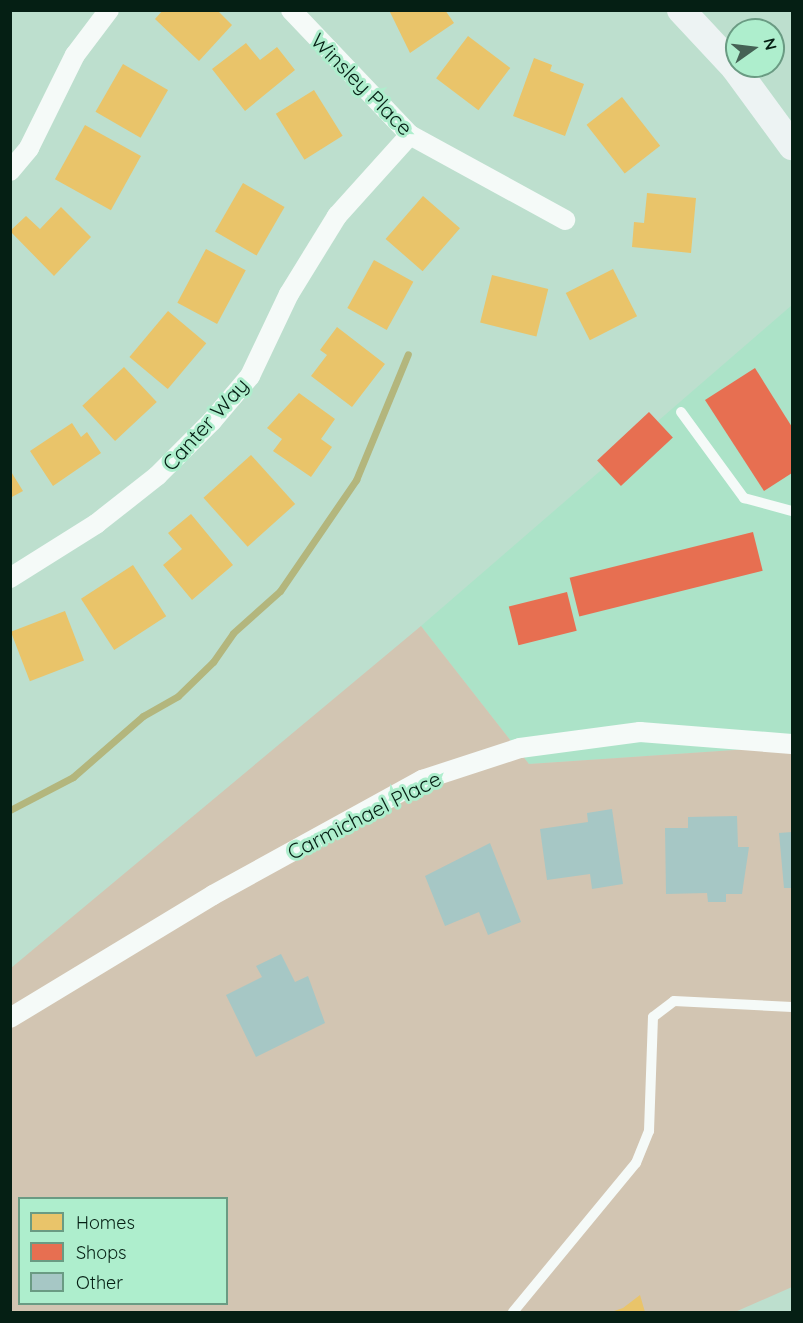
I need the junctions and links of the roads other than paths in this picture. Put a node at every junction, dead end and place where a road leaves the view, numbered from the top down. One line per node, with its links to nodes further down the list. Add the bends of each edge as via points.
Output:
1 (109, 10): 6 (street, via 75,55 28,148)
2 (291, 10): 4 (street, Winsley Place)
3 (681, 10): 5 (main road, via 735,68)
4 (410, 135): 7 (street, Winsley Place); 10 (street, Canter Way, via 337,216 290,294 250,376 212,421 157,476 96,524)
5 (792, 146)
6 (10, 171)
7 (565, 220)
8 (681, 412): 9 (lane, via 744,498)
9 (792, 511)
10 (10, 578)
11 (792, 744): 13 (street, Carmichael Place, via 640,732 520,748 422,780 213,895)
12 (792, 1007): 14 (lane, via 674,1001 653,1017 649,1131 636,1163)
13 (10, 1018)
14 (513, 1312)

